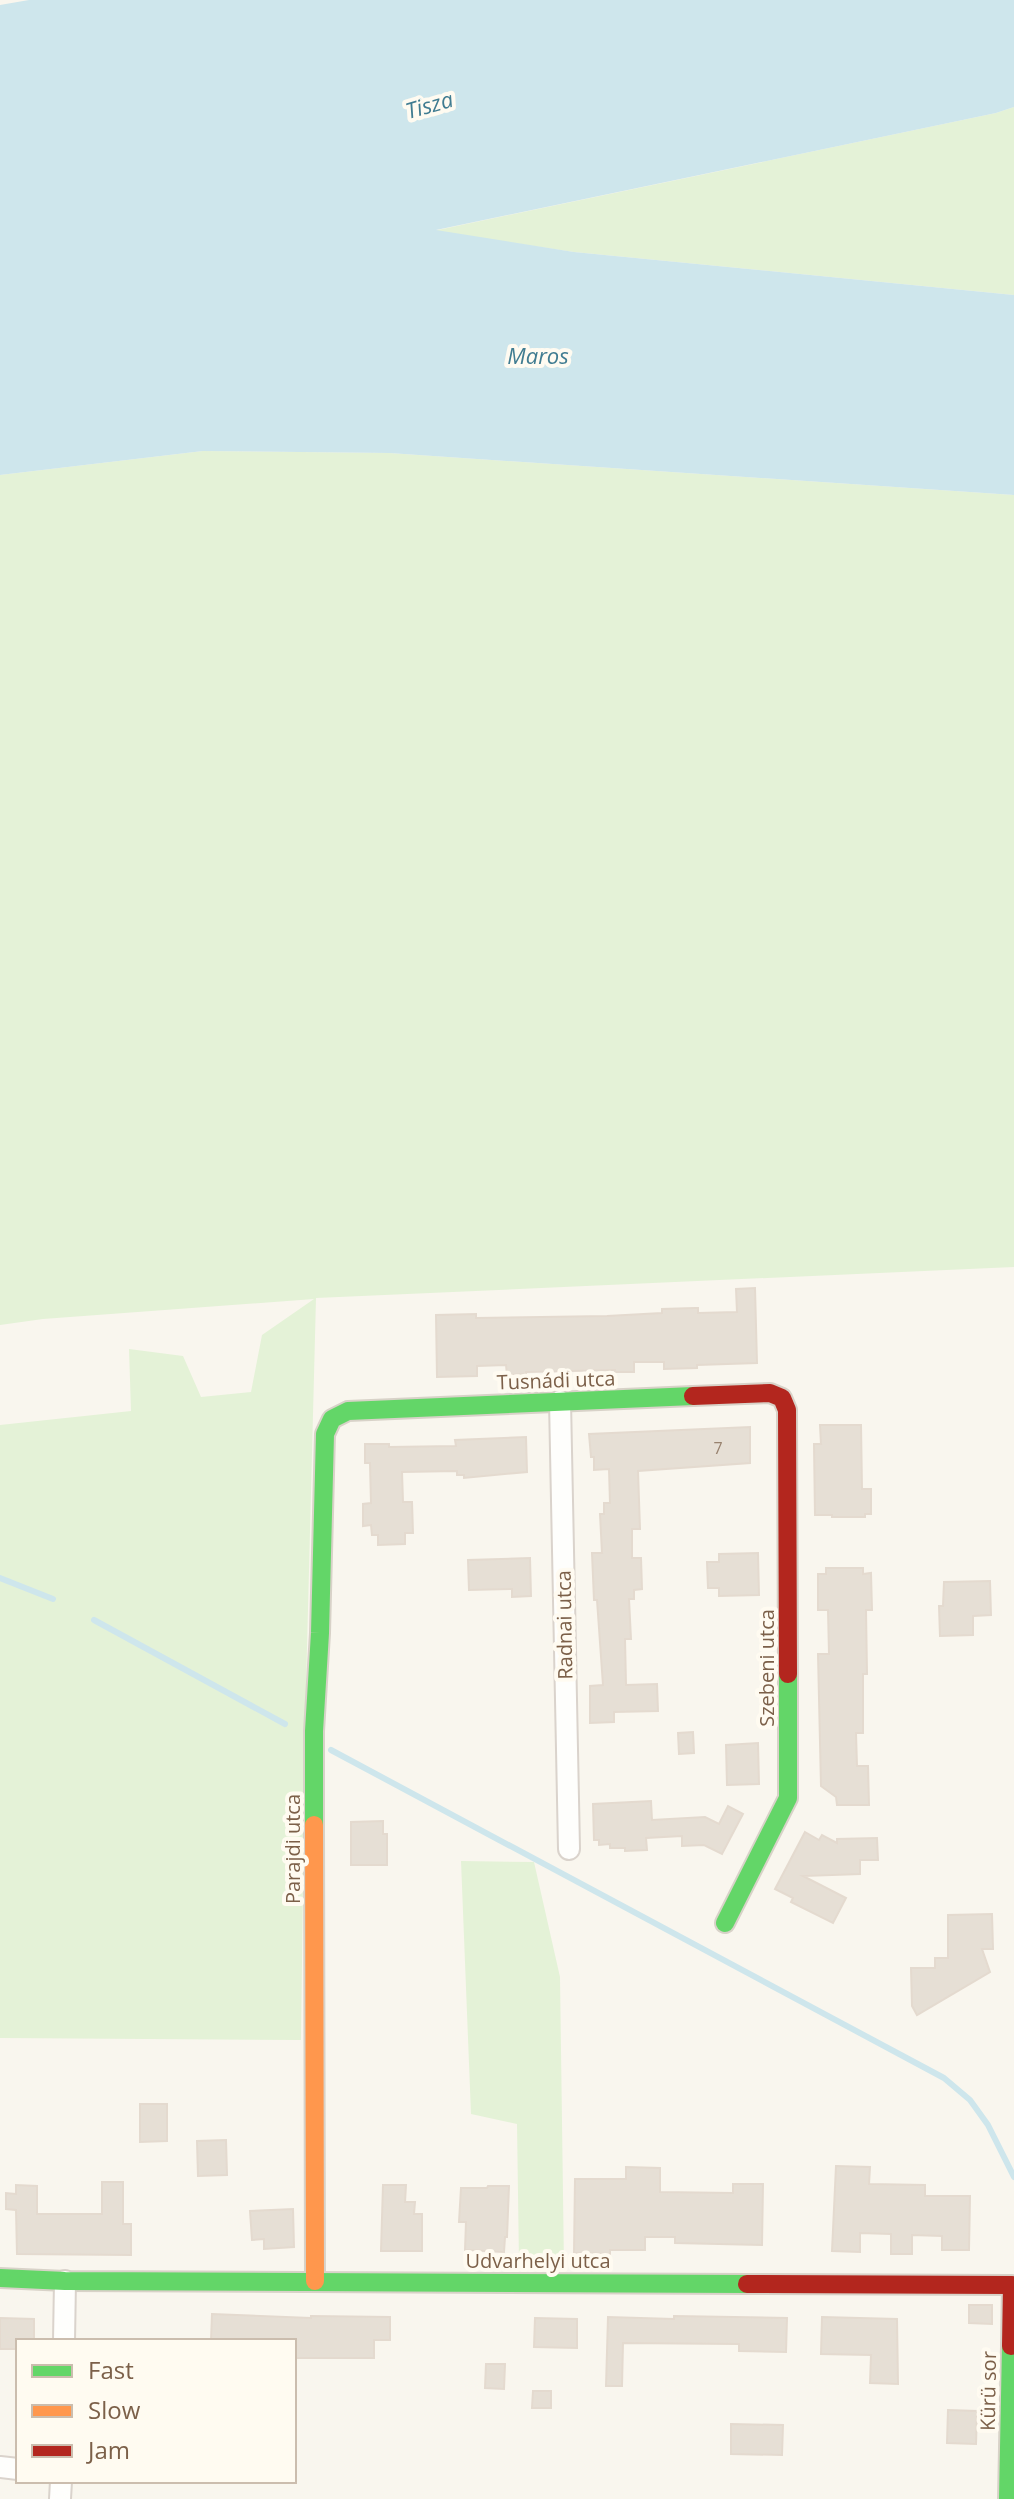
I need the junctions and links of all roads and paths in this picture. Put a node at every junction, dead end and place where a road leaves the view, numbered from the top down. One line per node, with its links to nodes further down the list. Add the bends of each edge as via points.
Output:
1 (782, 1398): 2 (street, Tusnádi utca, via 770,1393); 5 (street, Szebeni utca, via 787,1410 788,1798)
2 (560, 1401): 3 (street, Tusnádi utca, via 348,1411); 4 (street, Radnai utca)
3 (332, 1419): 8 (street, Parajdi utca, via 325,1434 314,1731)
4 (569, 1849)
5 (725, 1923)
6 (0, 2278): 7 (street, Udvarhelyi utca)
7 (65, 2281): 8 (street, Udvarhelyi utca); 10 (street)
8 (315, 2281): 9 (street, Udvarhelyi utca)
9 (1012, 2285): 11 (street, Kürü sor)
10 (64, 2339)
11 (1008, 2499)

